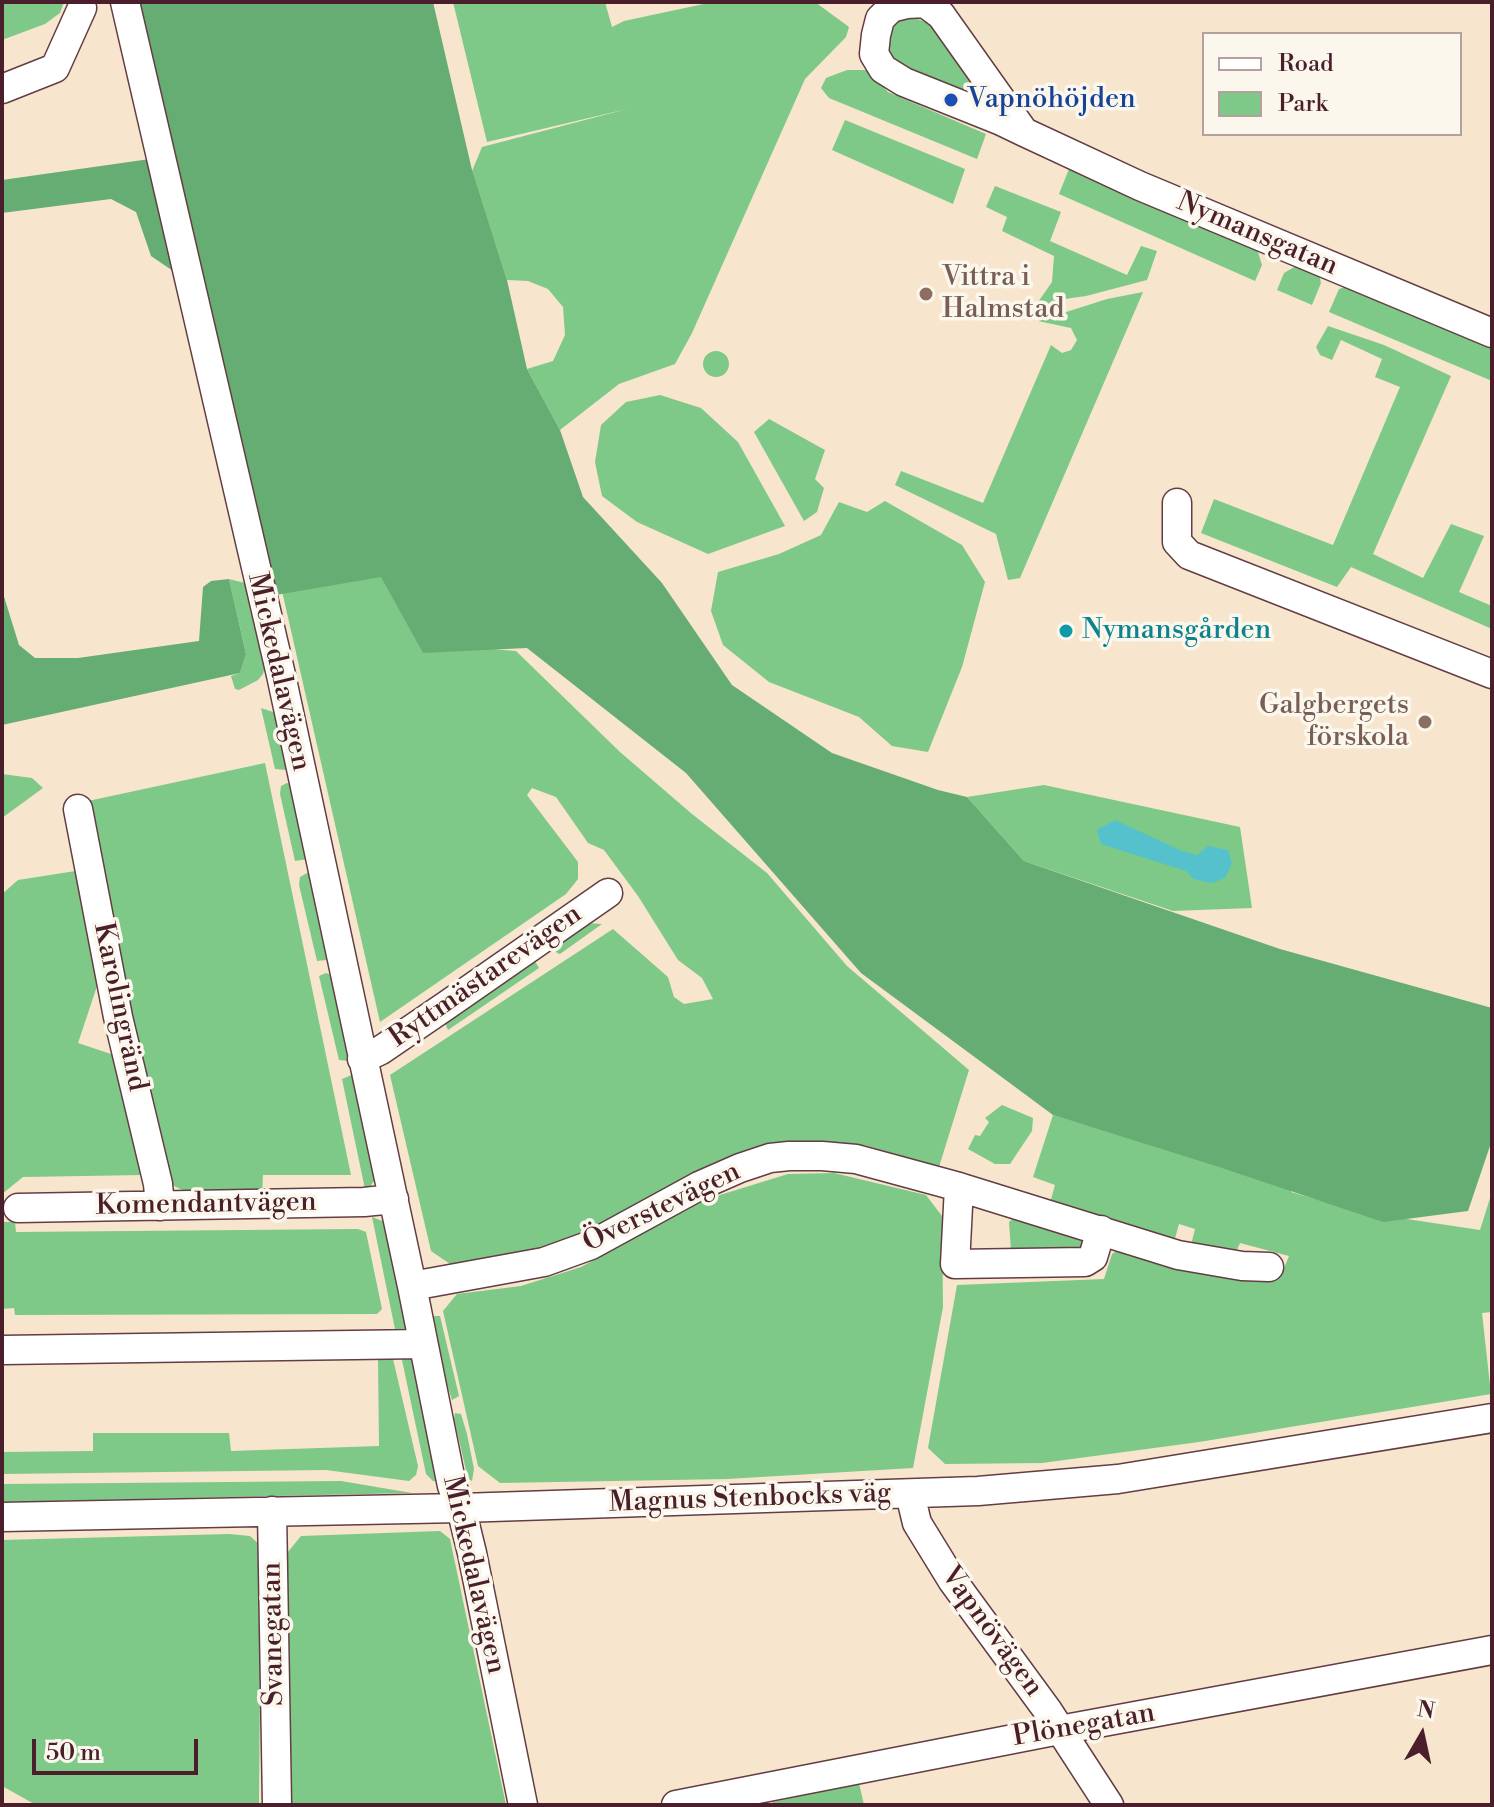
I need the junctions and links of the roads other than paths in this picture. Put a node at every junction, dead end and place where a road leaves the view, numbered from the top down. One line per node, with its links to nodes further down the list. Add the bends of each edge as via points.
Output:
1 (80, 5): 2 (street); 3 (street, via 55,68)
2 (127, 12): 10 (street, Mickedalavägen, via 281,675)
3 (2, 89)
4 (1024, 132): 4 (street, Nymansgatan, via 883,69 874,54 880,19 891,8 907,4 925,3 941,15); 5 (street, Nymansgatan)
5 (1492, 333)
6 (1177, 503): 7 (street, via 1177,542 1189,555)
7 (1492, 674)
8 (78, 809): 13 (street, Karolingränd)
9 (608, 893): 10 (street, Ryttmästarevägen)
10 (362, 1059): 12 (street, Mickedalavägen)
11 (959, 1187): 15 (street, Överstevägen); 15 (street, via 955,1264 1085,1262 1093,1257); 17 (street, Överstevägen, via 856,1159 770,1158 699,1186 591,1245 544,1262)
12 (394, 1199): 13 (street, Komendantvägen); 17 (street, Mickedalavägen)
13 (160, 1206): 14 (street, Komendantvägen)
14 (18, 1208)
15 (1101, 1230): 16 (street, Överstevägen, via 1188,1257)
16 (1269, 1267)
17 (412, 1286): 18 (street, Mickedalavägen)
18 (423, 1344): 19 (street); 22 (street, Mickedalavägen)
19 (2, 1350)
20 (1492, 1418): 21 (street, Magnus Stenbocks väg, via 1118,1479)
21 (910, 1494): 22 (street, Magnus Stenbocks väg); 26 (street, Vapnövägen, via 917,1523 947,1571)
22 (461, 1508): 23 (street, Magnus Stenbocks väg); 29 (street, Mickedalavägen)
23 (272, 1511): 24 (street, Magnus Stenbocks väg); 28 (street, Svanegatan)
24 (2, 1517)
25 (1492, 1650): 26 (street, Plönegatan)
26 (1061, 1730): 27 (street, Plönegatan); 31 (street, Vapnövägen)
27 (761, 1797): 30 (street, Plönegatan)
28 (277, 1805)
29 (523, 1805)
30 (676, 1805)
31 (1109, 1805)

